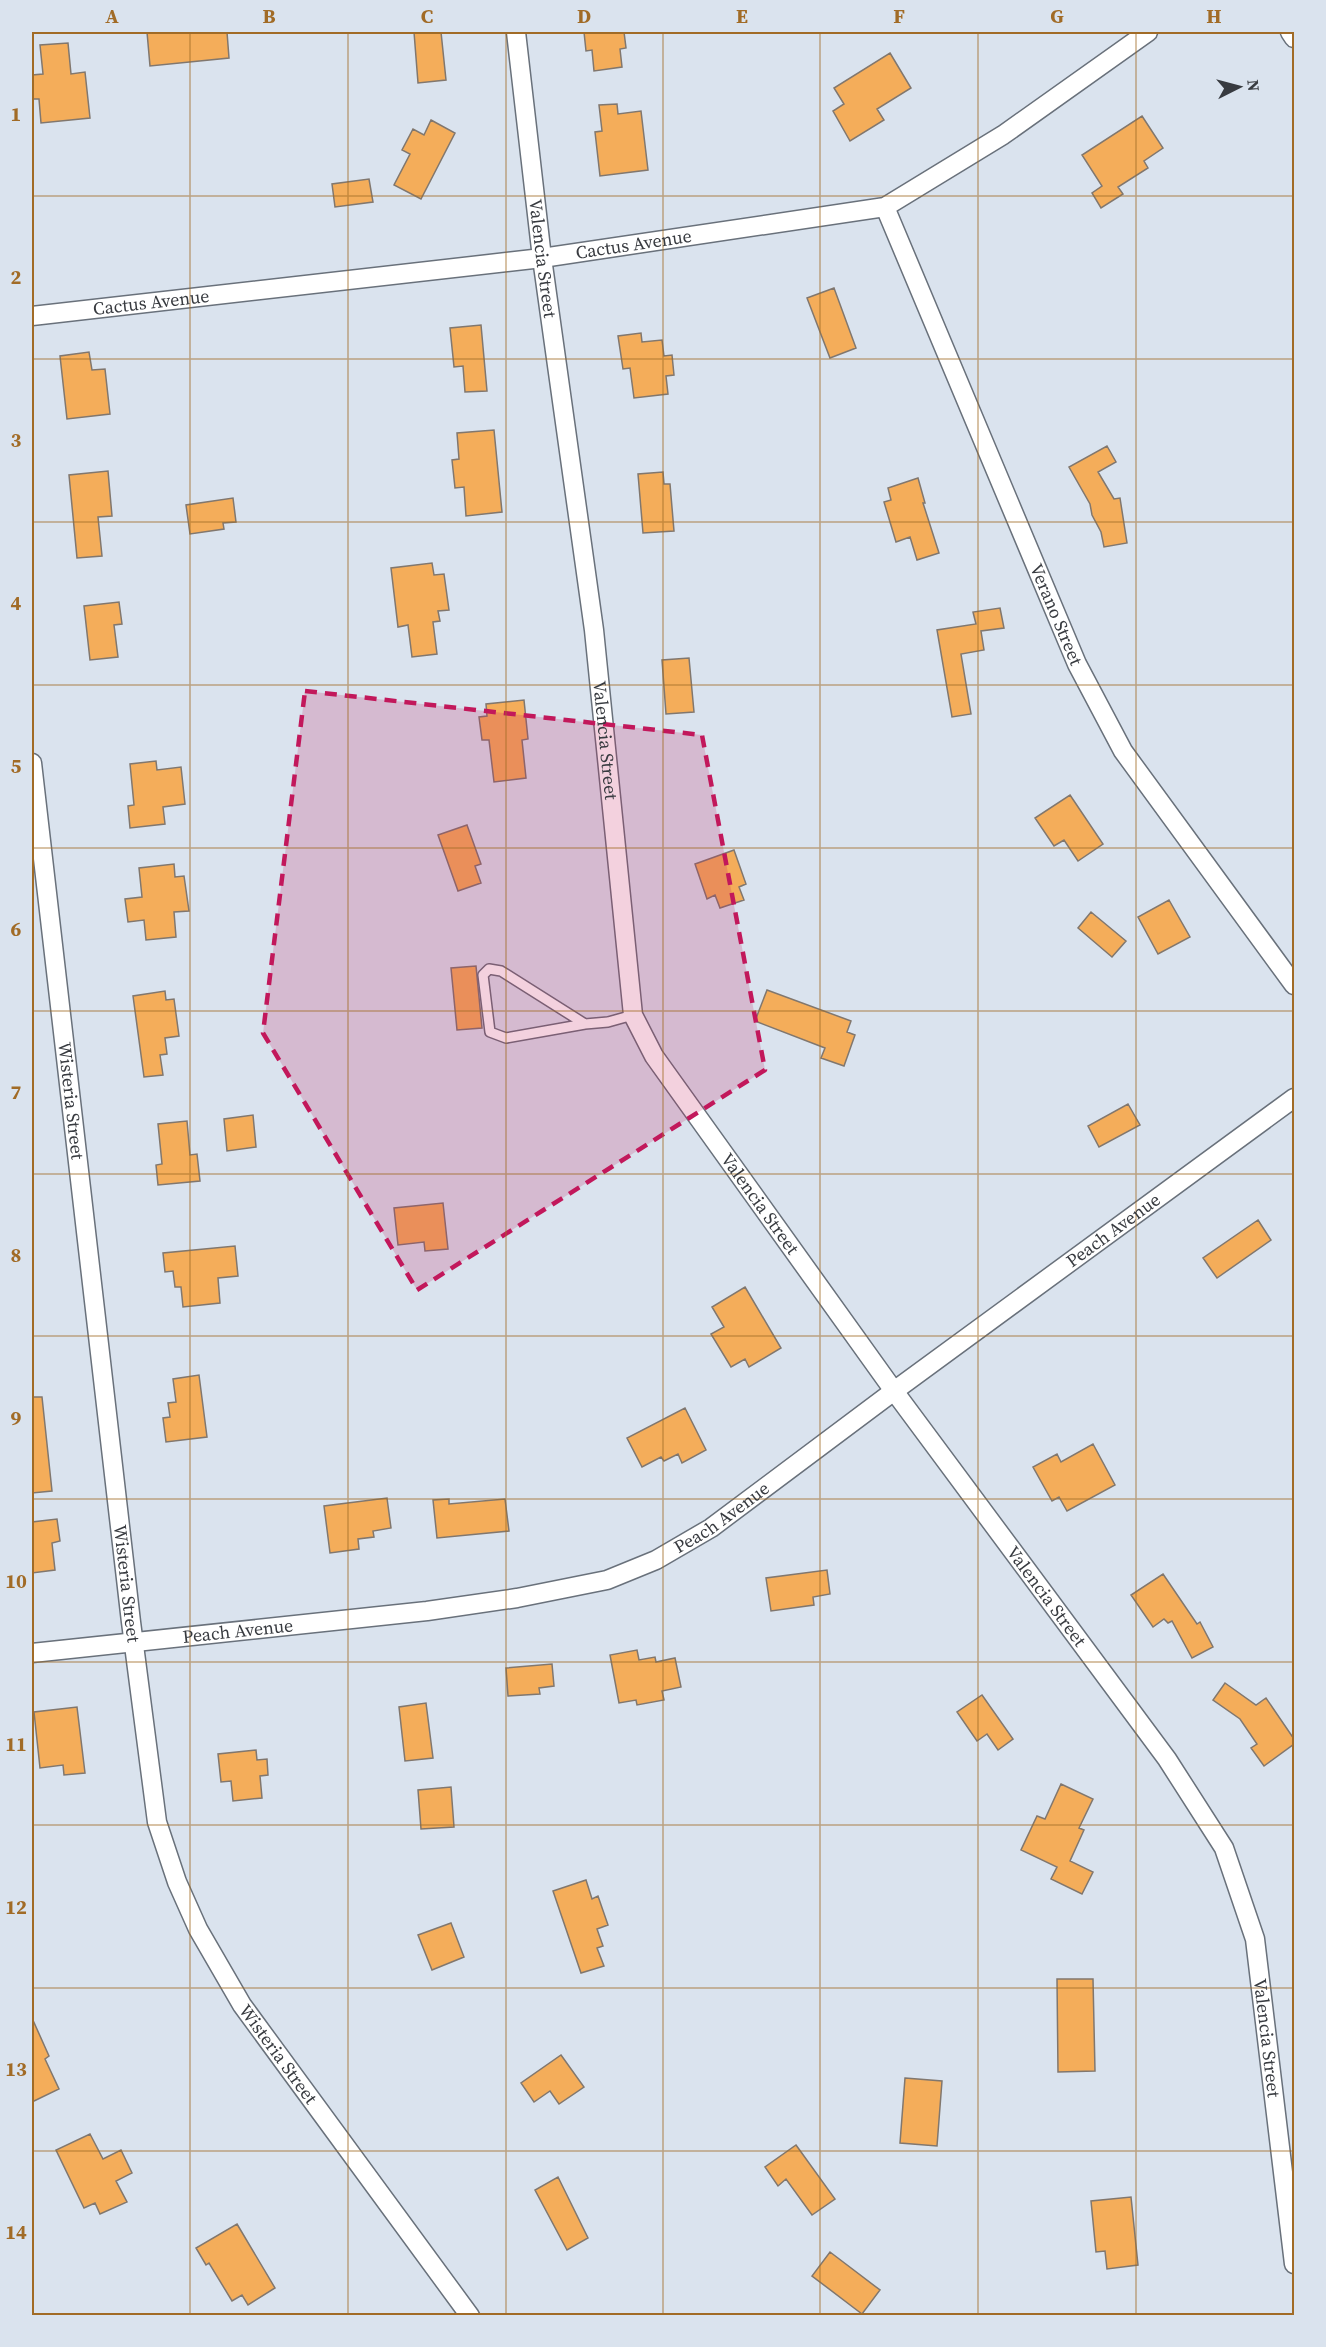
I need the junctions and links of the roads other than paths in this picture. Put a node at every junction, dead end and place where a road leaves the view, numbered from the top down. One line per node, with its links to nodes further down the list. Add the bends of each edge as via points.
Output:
1 (516, 32): 6 (street, Valencia Street)
2 (1148, 32): 5 (street, Cactus Avenue, via 1003,135)
3 (1290, 32): 4 (street)
4 (1294, 38)
5 (885, 207): 6 (street, Cactus Avenue); 9 (street, Verano Street, via 1077,664 1123,751)
6 (542, 258): 7 (street, Cactus Avenue); 10 (street, Valencia Street, via 594,630)
7 (32, 316)
8 (32, 763): 14 (street, Wisteria Street)
9 (1294, 985)
10 (633, 1015): 11 (lane); 13 (street, Valencia Street, via 654,1056)
11 (585, 1023): 11 (lane, via 506,1038 490,1032 483,975 489,969 501,971)
12 (1294, 1098): 13 (street, Peach Avenue)
13 (894, 1391): 14 (street, Peach Avenue, via 711,1528 656,1560 608,1580 427,1611); 16 (street, Valencia Street, via 1167,1759 1224,1848 1256,1939)
14 (133, 1642): 15 (street, Peach Avenue); 17 (street, Wisteria Street, via 157,1822 198,1929 242,2005)
15 (32, 1653)
16 (1294, 2264)
17 (470, 2316)

